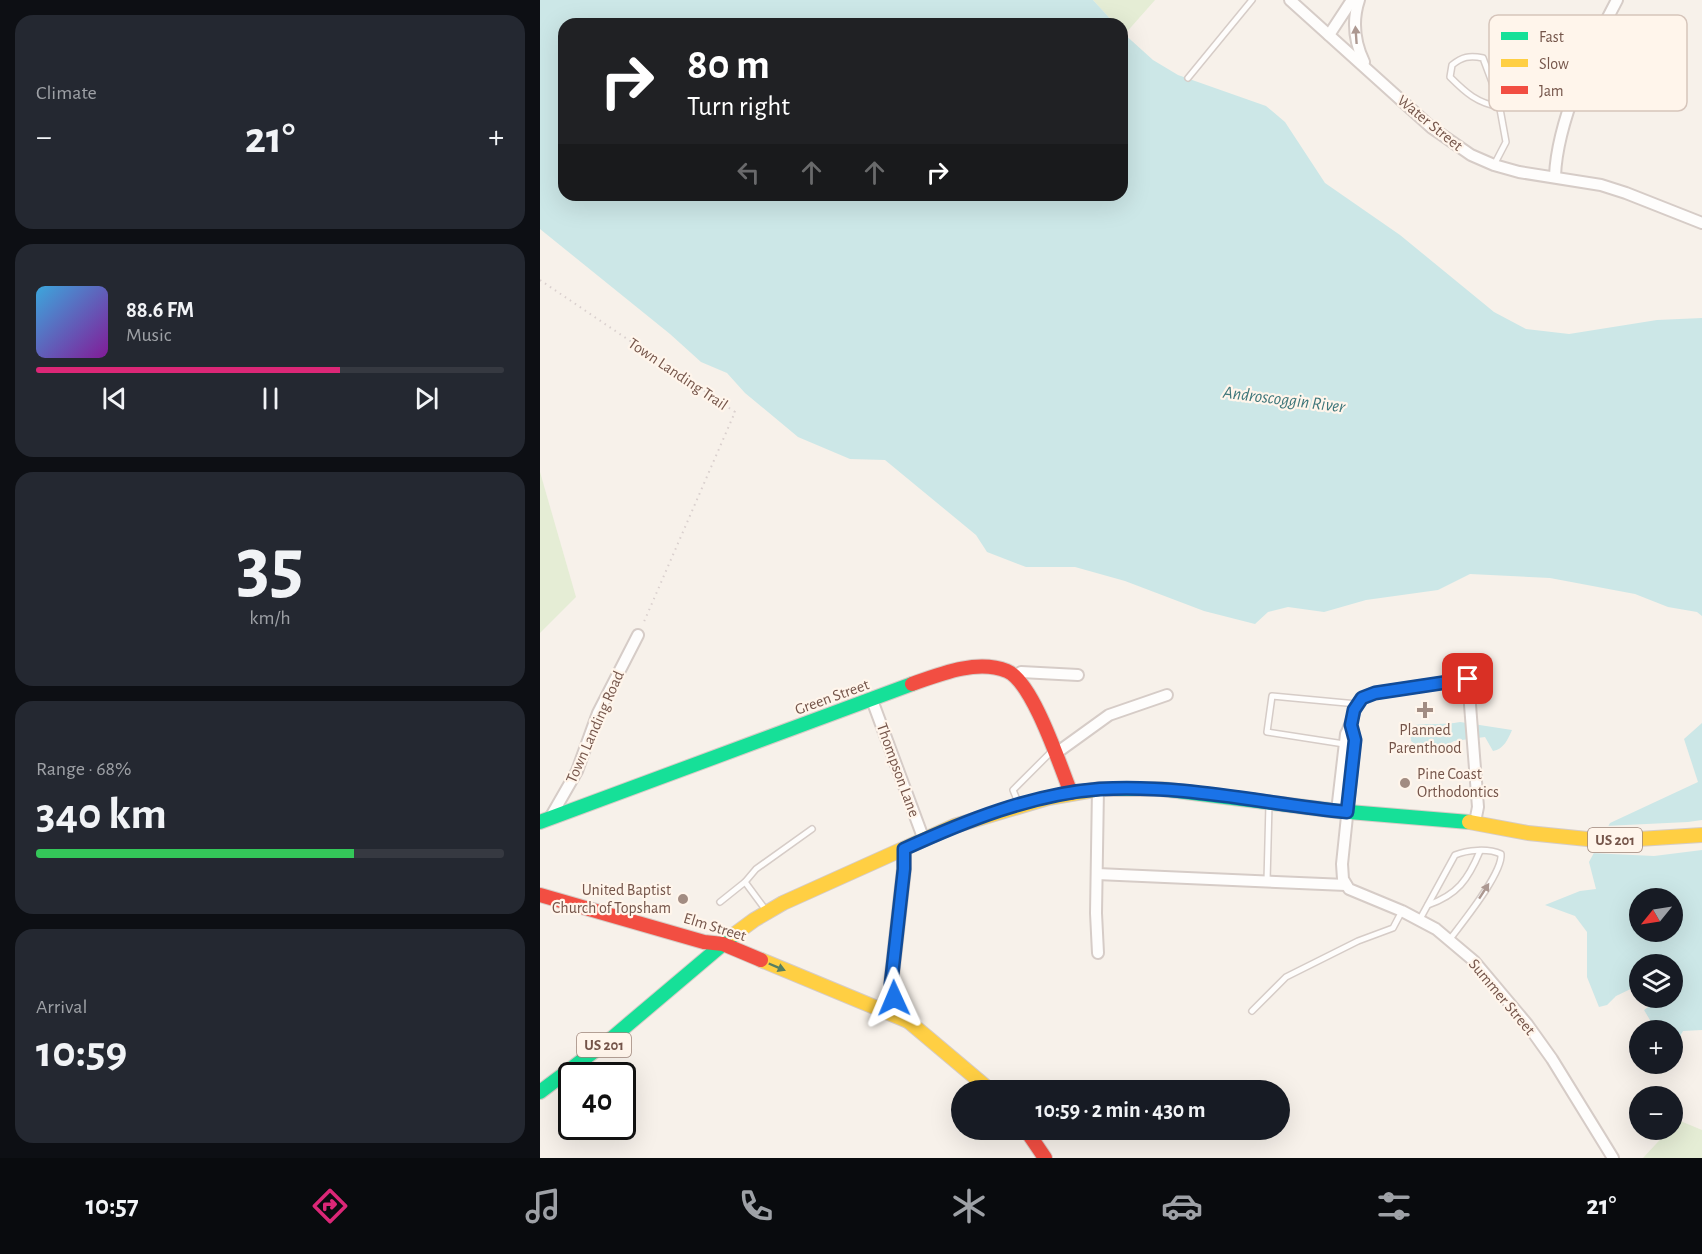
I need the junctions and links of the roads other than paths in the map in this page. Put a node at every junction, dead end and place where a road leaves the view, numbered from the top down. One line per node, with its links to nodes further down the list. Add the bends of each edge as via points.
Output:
1 (1252, 0): 10 (lane)
2 (1290, 0): 7 (street, Water Street)
3 (1352, 0): 7 (street)
4 (1359, 0): 8 (street, one-way to 4, via 1357,45)
5 (1617, 0): 6 (street)
6 (1610, 15)
7 (1329, 35): 8 (street, Water Street)
8 (1367, 68): 14 (street, Water Street, via 1432,128 1471,155)
9 (1489, 74): 11 (lane, via 1483,58 1471,56 1452,65 1450,77 1466,93)
10 (1188, 78)
11 (1489, 105)
12 (1501, 111): 14 (lane, via 1506,142)
13 (1568, 111): 15 (street)
14 (1494, 165): 15 (street, Water Street)
15 (1555, 176): 16 (street, Water Street, via 1618,190)
16 (1702, 223)
17 (638, 635): 31 (street, Town Landing Road, via 598,713 577,771)
18 (1078, 675): 19 (street, via 1021,672)
19 (1016, 676): 21 (main road, Green Street, via 977,667 945,672); 25 (main road, via 1029,693)
20 (1167, 695): 25 (street, via 1109,715)
21 (873, 700): 31 (main road, Green Street); 35 (street, Thompson Lane)
22 (1357, 704): 23 (street); 24 (lane, via 1272,696 1267,732); 32 (street, via 1375,693 1468,679 1478,807)
23 (1351, 725): 24 (street); 30 (street, via 1355,740)
24 (1344, 744): 30 (street)
25 (1054, 752): 27 (main road); 29 (lane, via 1013,790)
26 (1098, 789): 27 (main road, US 201); 28 (main road, US 201, via 1161,789); 38 (street)
27 (1071, 793): 29 (main road, US 201)
28 (1269, 803): 30 (main road, US 201); 39 (lane)
29 (1019, 805): 35 (main road, US 201)
30 (1342, 812): 32 (main road, US 201); 41 (street, via 1342,873)
31 (545, 820)
32 (1475, 822): 34 (main road, US 201, via 1528,833 1607,841)
33 (812, 829): 40 (lane, via 756,869)
34 (1702, 835)
35 (924, 840): 36 (main road, US 201)
36 (904, 849): 46 (main road, US 201); 52 (main road, via 891,984 897,1004)
37 (1480, 851): 44 (lane, via 1461,886 1445,899); 44 (lane, via 1455,855); 48 (lane, one-way to 37, via 1502,861 1501,854)
38 (1096, 874): 39 (street, Summer Street); 50 (street)
39 (1267, 881): 41 (street, Summer Street)
40 (745, 882): 43 (lane); 46 (lane)
41 (1346, 885): 45 (street, Summer Street)
42 (540, 895): 49 (main road, Elm Street)
43 (720, 902)
44 (1428, 905): 47 (lane)
45 (1402, 911): 47 (street, Summer Street); 51 (lane, via 1393,928 1286,977)
46 (768, 912): 49 (main road)
47 (1420, 919): 48 (street, Summer Street)
48 (1450, 939): 57 (street, Summer Street, via 1474,961 1527,1024)
49 (723, 944): 52 (main road, Elm Street, one-way to 52); 54 (main road, US 201, via 612,1038)
50 (1098, 953)
51 (1252, 1011)
52 (909, 1021): 53 (main road)
53 (978, 1080)
54 (540, 1092)
55 (1033, 1140): 56 (main road)
56 (1045, 1158)
57 (1613, 1158)

